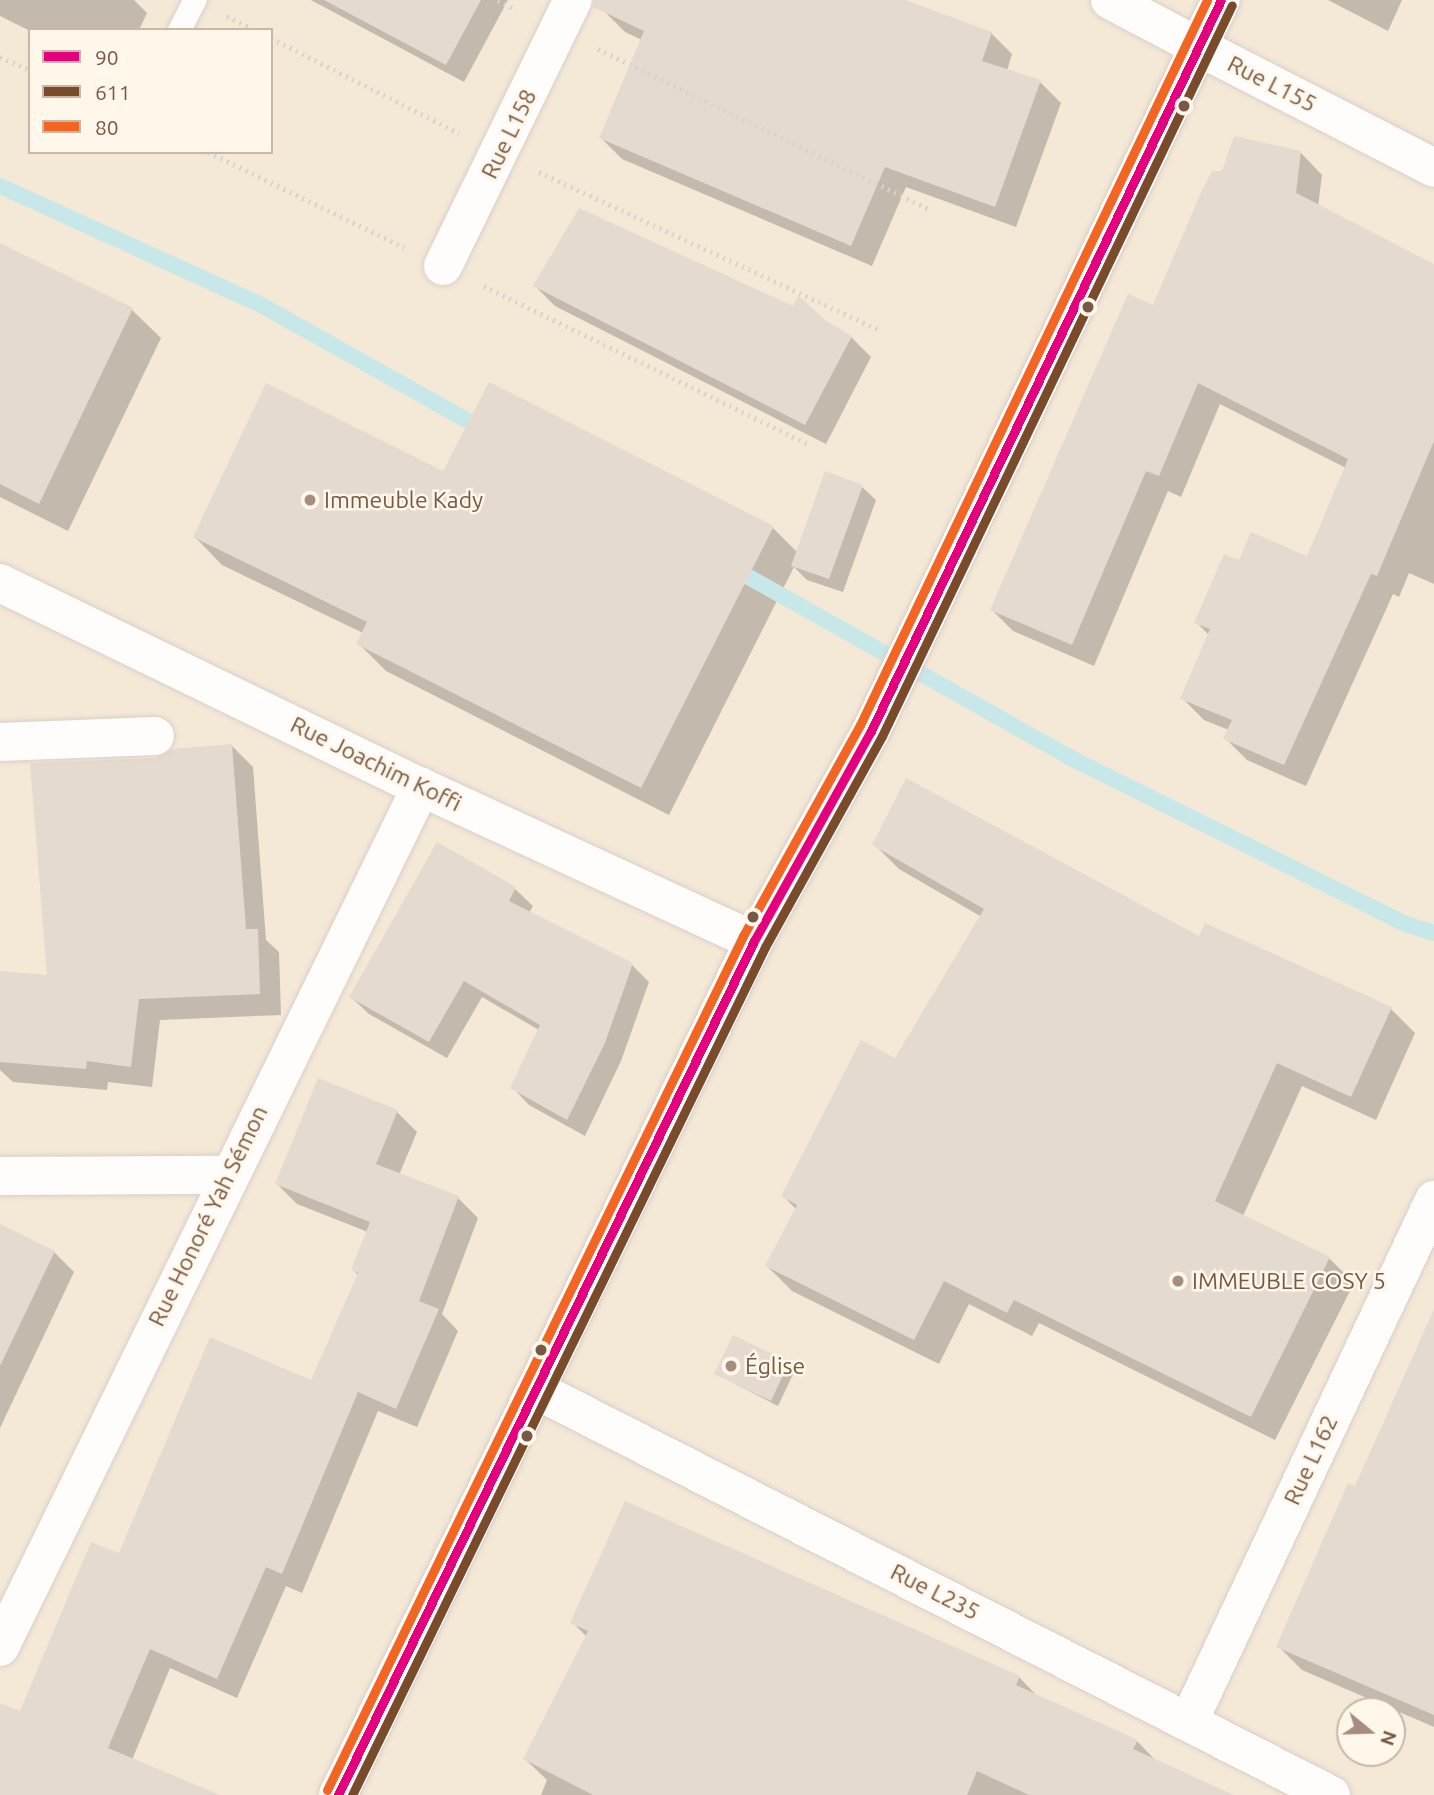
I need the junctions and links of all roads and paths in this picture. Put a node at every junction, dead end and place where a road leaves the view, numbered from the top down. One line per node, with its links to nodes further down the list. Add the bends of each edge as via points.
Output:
1 (194, 0): 6 (lane)
2 (498, 0): 5 (path)
3 (1110, 0): 8 (street, Rue L155)
4 (1221, 0): 8 (street)
5 (566, 15): 11 (street, Rue L158); 14 (path)
6 (180, 28)
7 (273, 39): 11 (path)
8 (1199, 47): 13 (street, Rue L155); 22 (street, via 871,731)
9 (0, 57): 10 (path)
10 (28, 69)
11 (501, 153): 15 (street, Rue L158); 16 (path)
12 (212, 154): 15 (path)
13 (1434, 168)
14 (930, 210)
15 (443, 266): 17 (path)
16 (878, 329)
17 (810, 445)
18 (0, 583): 21 (street, Rue Joachim Koffi)
19 (155, 736): 20 (street)
20 (0, 742)
21 (421, 787): 22 (street, Rue Joachim Koffi); 23 (street, Rue Honoré Yah Sémon)
22 (754, 941): 26 (street)
23 (228, 1175): 24 (street); 27 (street, Rue Honoré Yah Sémon)
24 (0, 1176)
25 (1434, 1200): 28 (street, Rue L162)
26 (538, 1391): 28 (street, Rue L235); 29 (street)
27 (0, 1647)
28 (1189, 1721): 30 (street, Rue L235)
29 (338, 1795)
30 (1331, 1795)

